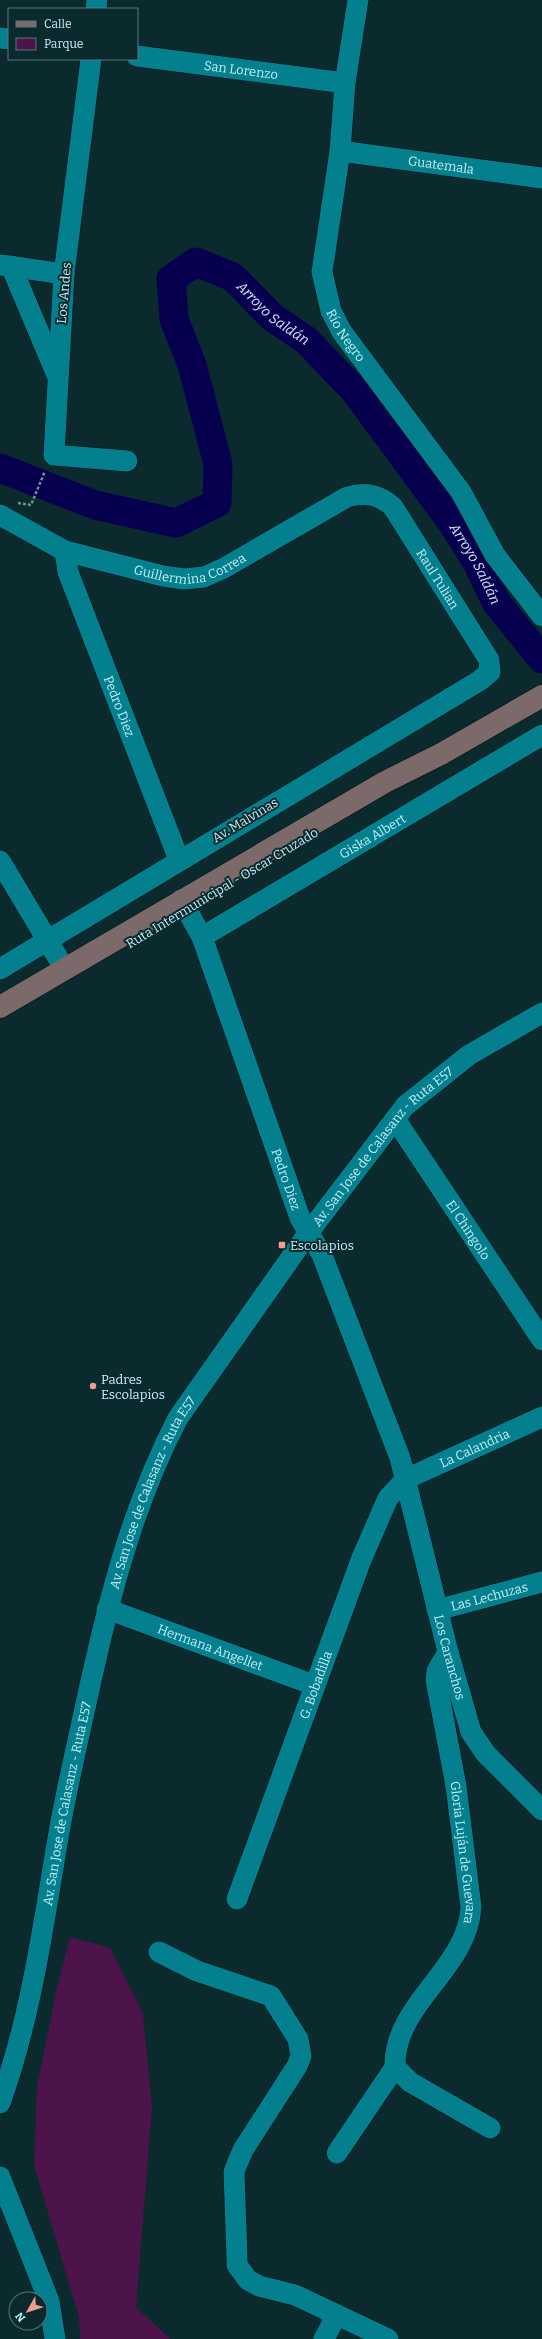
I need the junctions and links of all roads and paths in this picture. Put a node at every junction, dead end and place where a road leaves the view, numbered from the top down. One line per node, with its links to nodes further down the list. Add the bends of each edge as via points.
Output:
1 (358, 0): 4 (street, Río Negro)
2 (138, 56): 4 (street, San Lorenzo)
3 (91, 60): 8 (street, Los Andes)
4 (345, 83): 5 (street, Río Negro)
5 (340, 151): 6 (street, Guatemala); 16 (street, Río Negro, via 322,272 331,311 356,353 461,492 495,555)
6 (542, 178)
7 (6, 265): 8 (street); 9 (street)
8 (64, 274): 9 (street, Los Andes)
9 (58, 377): 10 (street, Los Andes, via 54,455)
10 (127, 461)
11 (46, 467): 13 (path)
12 (373, 494): 15 (street, Guillermina Correa, via 360,493 347,497 224,568 204,576 184,579 164,576); 17 (street, Raul Tulian, via 393,508 489,660)
13 (30, 505)
14 (0, 515): 15 (street, Guillermina Correa)
15 (65, 550): 20 (street, Pedro Diez, via 68,572)
16 (542, 616)
17 (490, 672): 20 (street, Av. Malvinas, via 479,681)
18 (542, 696): 22 (main road, Ruta Intermunicipal - Oscar Cruzado, via 441,754 385,782)
19 (542, 735): 23 (street, Giska Albert)
20 (179, 860): 24 (street, Av. Malvinas)
21 (0, 861): 24 (street)
22 (183, 904): 23 (street, Pedro Diez); 25 (main road, Ruta Intermunicipal - Oscar Cruzado); 29 (main road, Ruta Intermunicipal - Oscar Cruzado)
23 (202, 937): 31 (street, Pedro Diez, via 300,1218)
24 (48, 941): 25 (street); 26 (street, Av. Malvinas)
25 (64, 968): 27 (main road, Ruta Intermunicipal - Oscar Cruzado)
26 (0, 969)
27 (0, 1007)
28 (540, 1016): 30 (street, Av. San Jose de Calasanz - Ruta E57, via 454,1064 417,1095)
29 (0, 1019)
30 (395, 1119): 31 (street, Av. San Jose de Calasanz - Ruta E57); 32 (street, El Chingolo)
31 (309, 1232): 34 (street, Pedro Diez, via 322,1255); 36 (street, Av. San Jose de Calasanz - Ruta E57, via 178,1418 147,1484)
32 (542, 1340)
33 (542, 1417): 34 (street, La Calandria)
34 (406, 1479): 37 (street, Los Caranchos); 39 (street, G. Bobadilla, via 388,1498 361,1560)
35 (542, 1582): 37 (street, Las Lechuzas)
36 (106, 1609): 39 (street, Hermana Angellet); 44 (street, Av. San Jose de Calasanz - Ruta E57, via 67,1791 41,1942 21,2037)
37 (437, 1610): 38 (street, Los Caranchos)
38 (448, 1652): 40 (street, Los Caranchos, via 471,1732 486,1754); 43 (street, Gloria Luján de Guevara, via 436,1671 436,1680 456,1786 471,1907 470,1920 466,1934 405,2027 397,2043)
39 (314, 1685): 41 (street, G. Bobadilla)
40 (542, 1810)
41 (237, 1899)
42 (159, 1952): 48 (street, via 197,1970 271,1996 298,2039 301,2056 297,2066 243,2150 234,2172 237,2265 248,2280 259,2286 295,2295)
43 (395, 2068): 45 (street, via 410,2082); 46 (street)
44 (0, 2102)
45 (490, 2128)
46 (337, 2153)
47 (0, 2177): 49 (street, via 49,2301)
48 (336, 2316): 50 (street); 51 (street)
49 (55, 2339)
50 (324, 2339)
51 (388, 2339)

